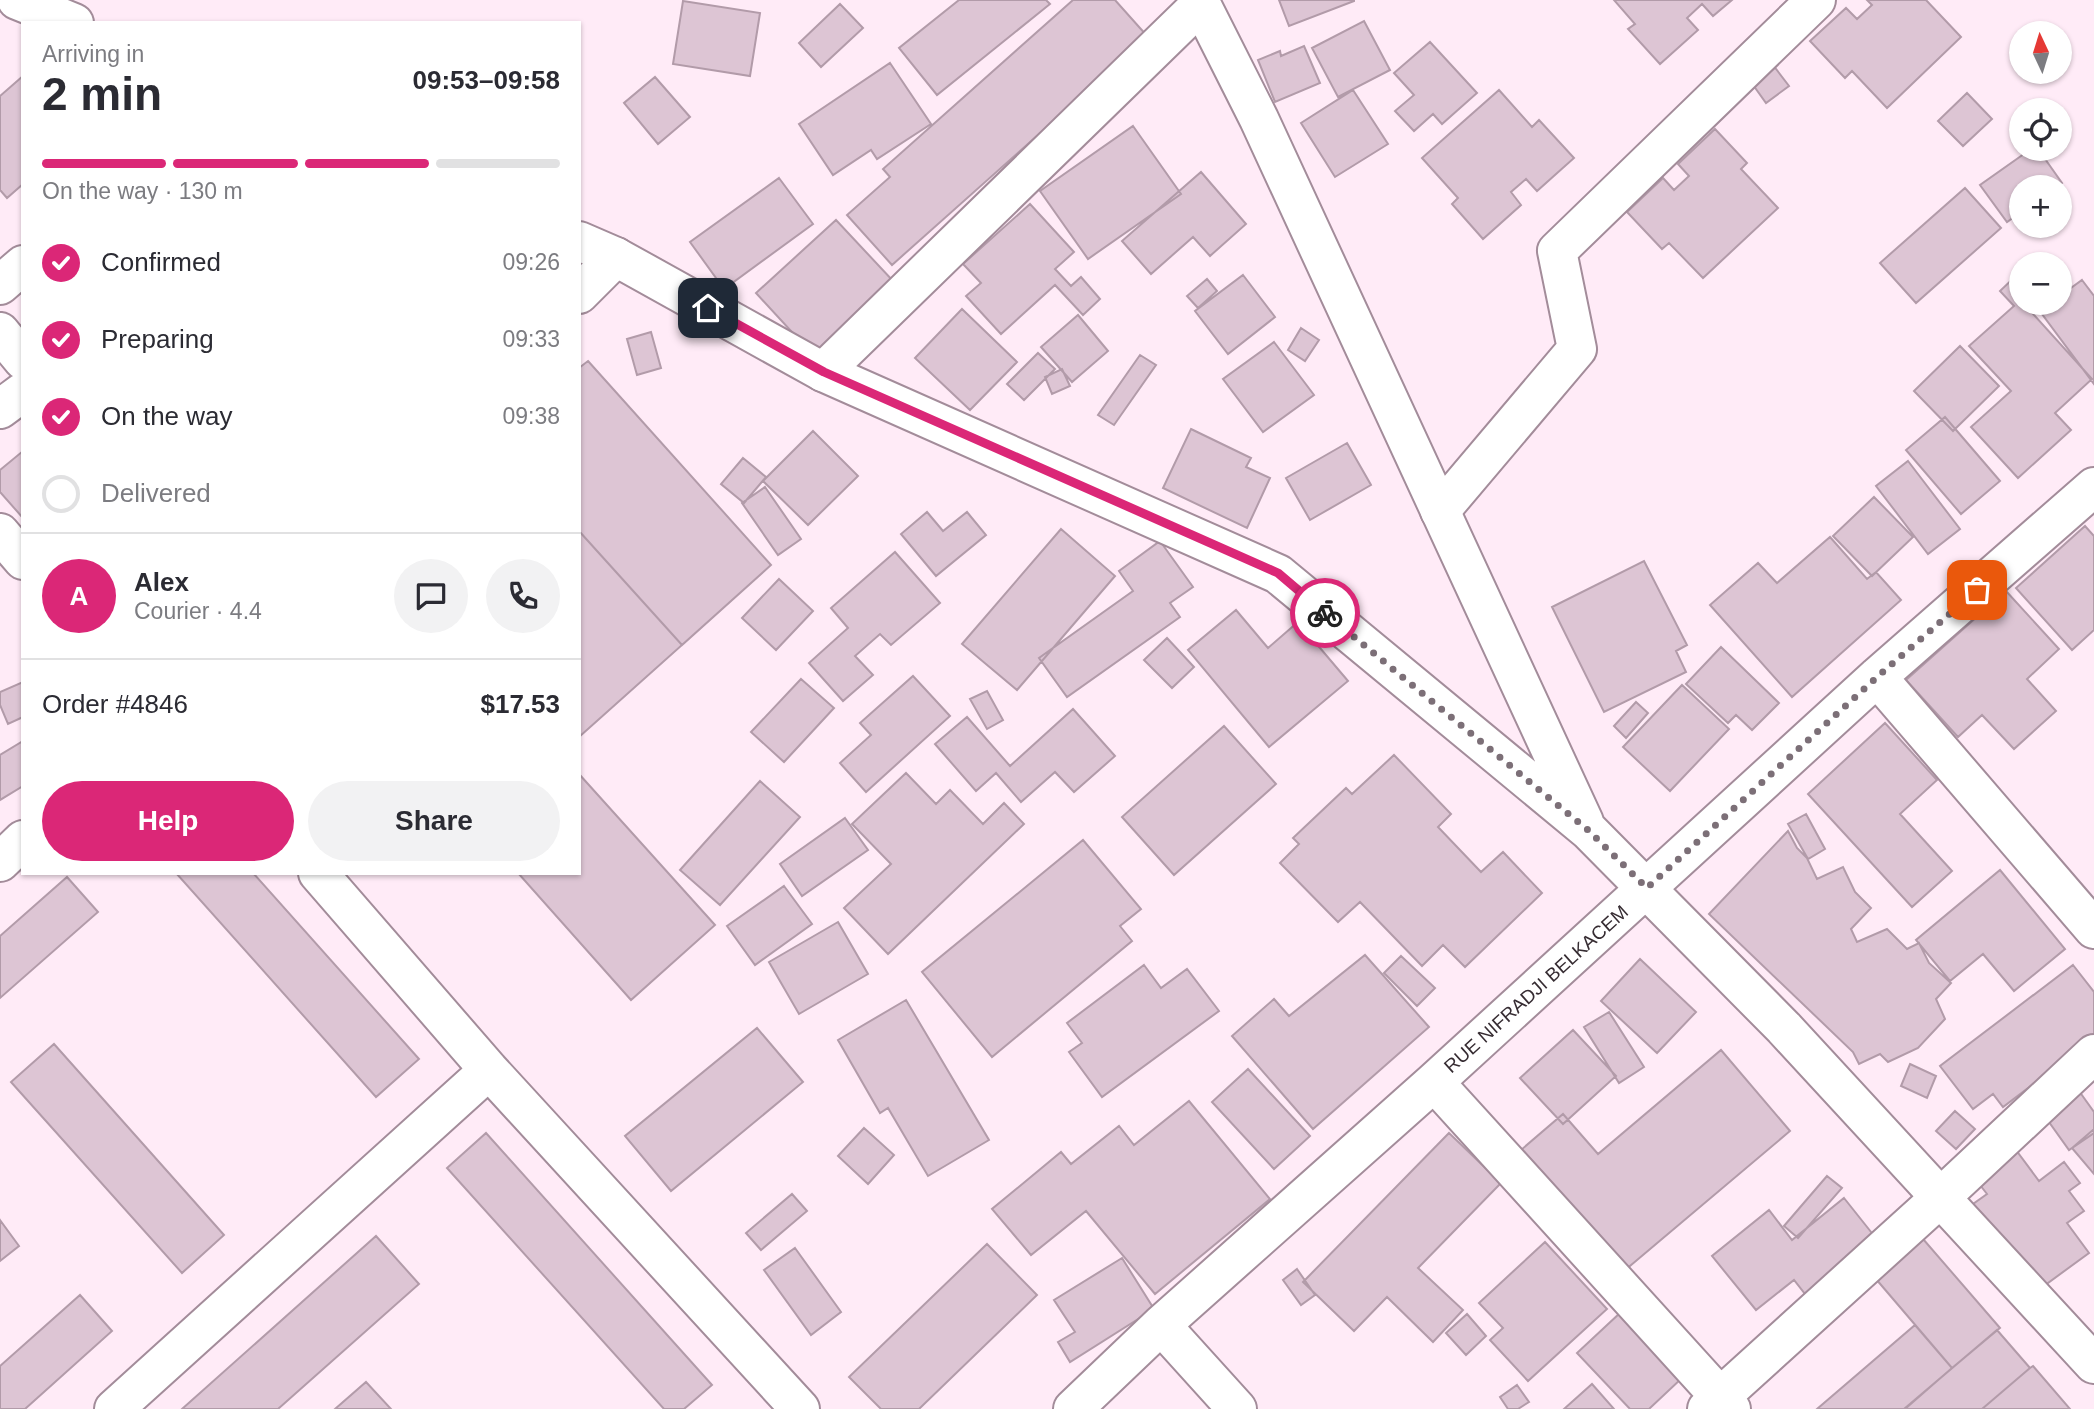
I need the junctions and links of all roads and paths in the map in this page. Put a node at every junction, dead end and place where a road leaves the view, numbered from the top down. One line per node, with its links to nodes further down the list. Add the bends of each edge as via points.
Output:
1 (17, 0): 4 (street)
2 (1816, 0): 16 (street, via 1557,251 1577,349)
3 (1200, 2): 12 (street); 16 (street)
4 (69, 21)
5 (581, 242): 6 (street)
6 (616, 257): 9 (street); 12 (street)
7 (21, 267): 8 (street)
8 (0, 285)
9 (581, 292)
10 (0, 332): 11 (street)
11 (21, 358)
12 (824, 372): 20 (street, via 1278,573)
13 (21, 393): 14 (street)
14 (0, 409)
15 (2088, 503): 19 (street, RUE NIFRADJI BELKACEM)
16 (1440, 511): 20 (street)
17 (0, 533): 18 (street)
18 (21, 558)
19 (1877, 677): 24 (street, RUE NIFRADJI BELKACEM); 25 (street)
20 (1588, 830): 24 (street)
21 (21, 843): 22 (street)
22 (0, 862)
23 (320, 875): 27 (street)
24 (1647, 888): 28 (street, RUE NIFRADJI BELKACEM); 29 (street)
25 (2094, 929)
26 (2094, 1054): 29 (street)
27 (489, 1070): 32 (street); 34 (street)
28 (1434, 1082): 30 (street, RUE NIFRADJI BELKACEM); 33 (street)
29 (1941, 1197): 31 (street); 33 (street)
30 (1161, 1325): 35 (street, RUE NIFRADJI BELKACEM); 36 (street)
31 (2094, 1364)
32 (127, 1405)
33 (1719, 1405)
34 (800, 1409)
35 (1073, 1409)
36 (1237, 1409)

